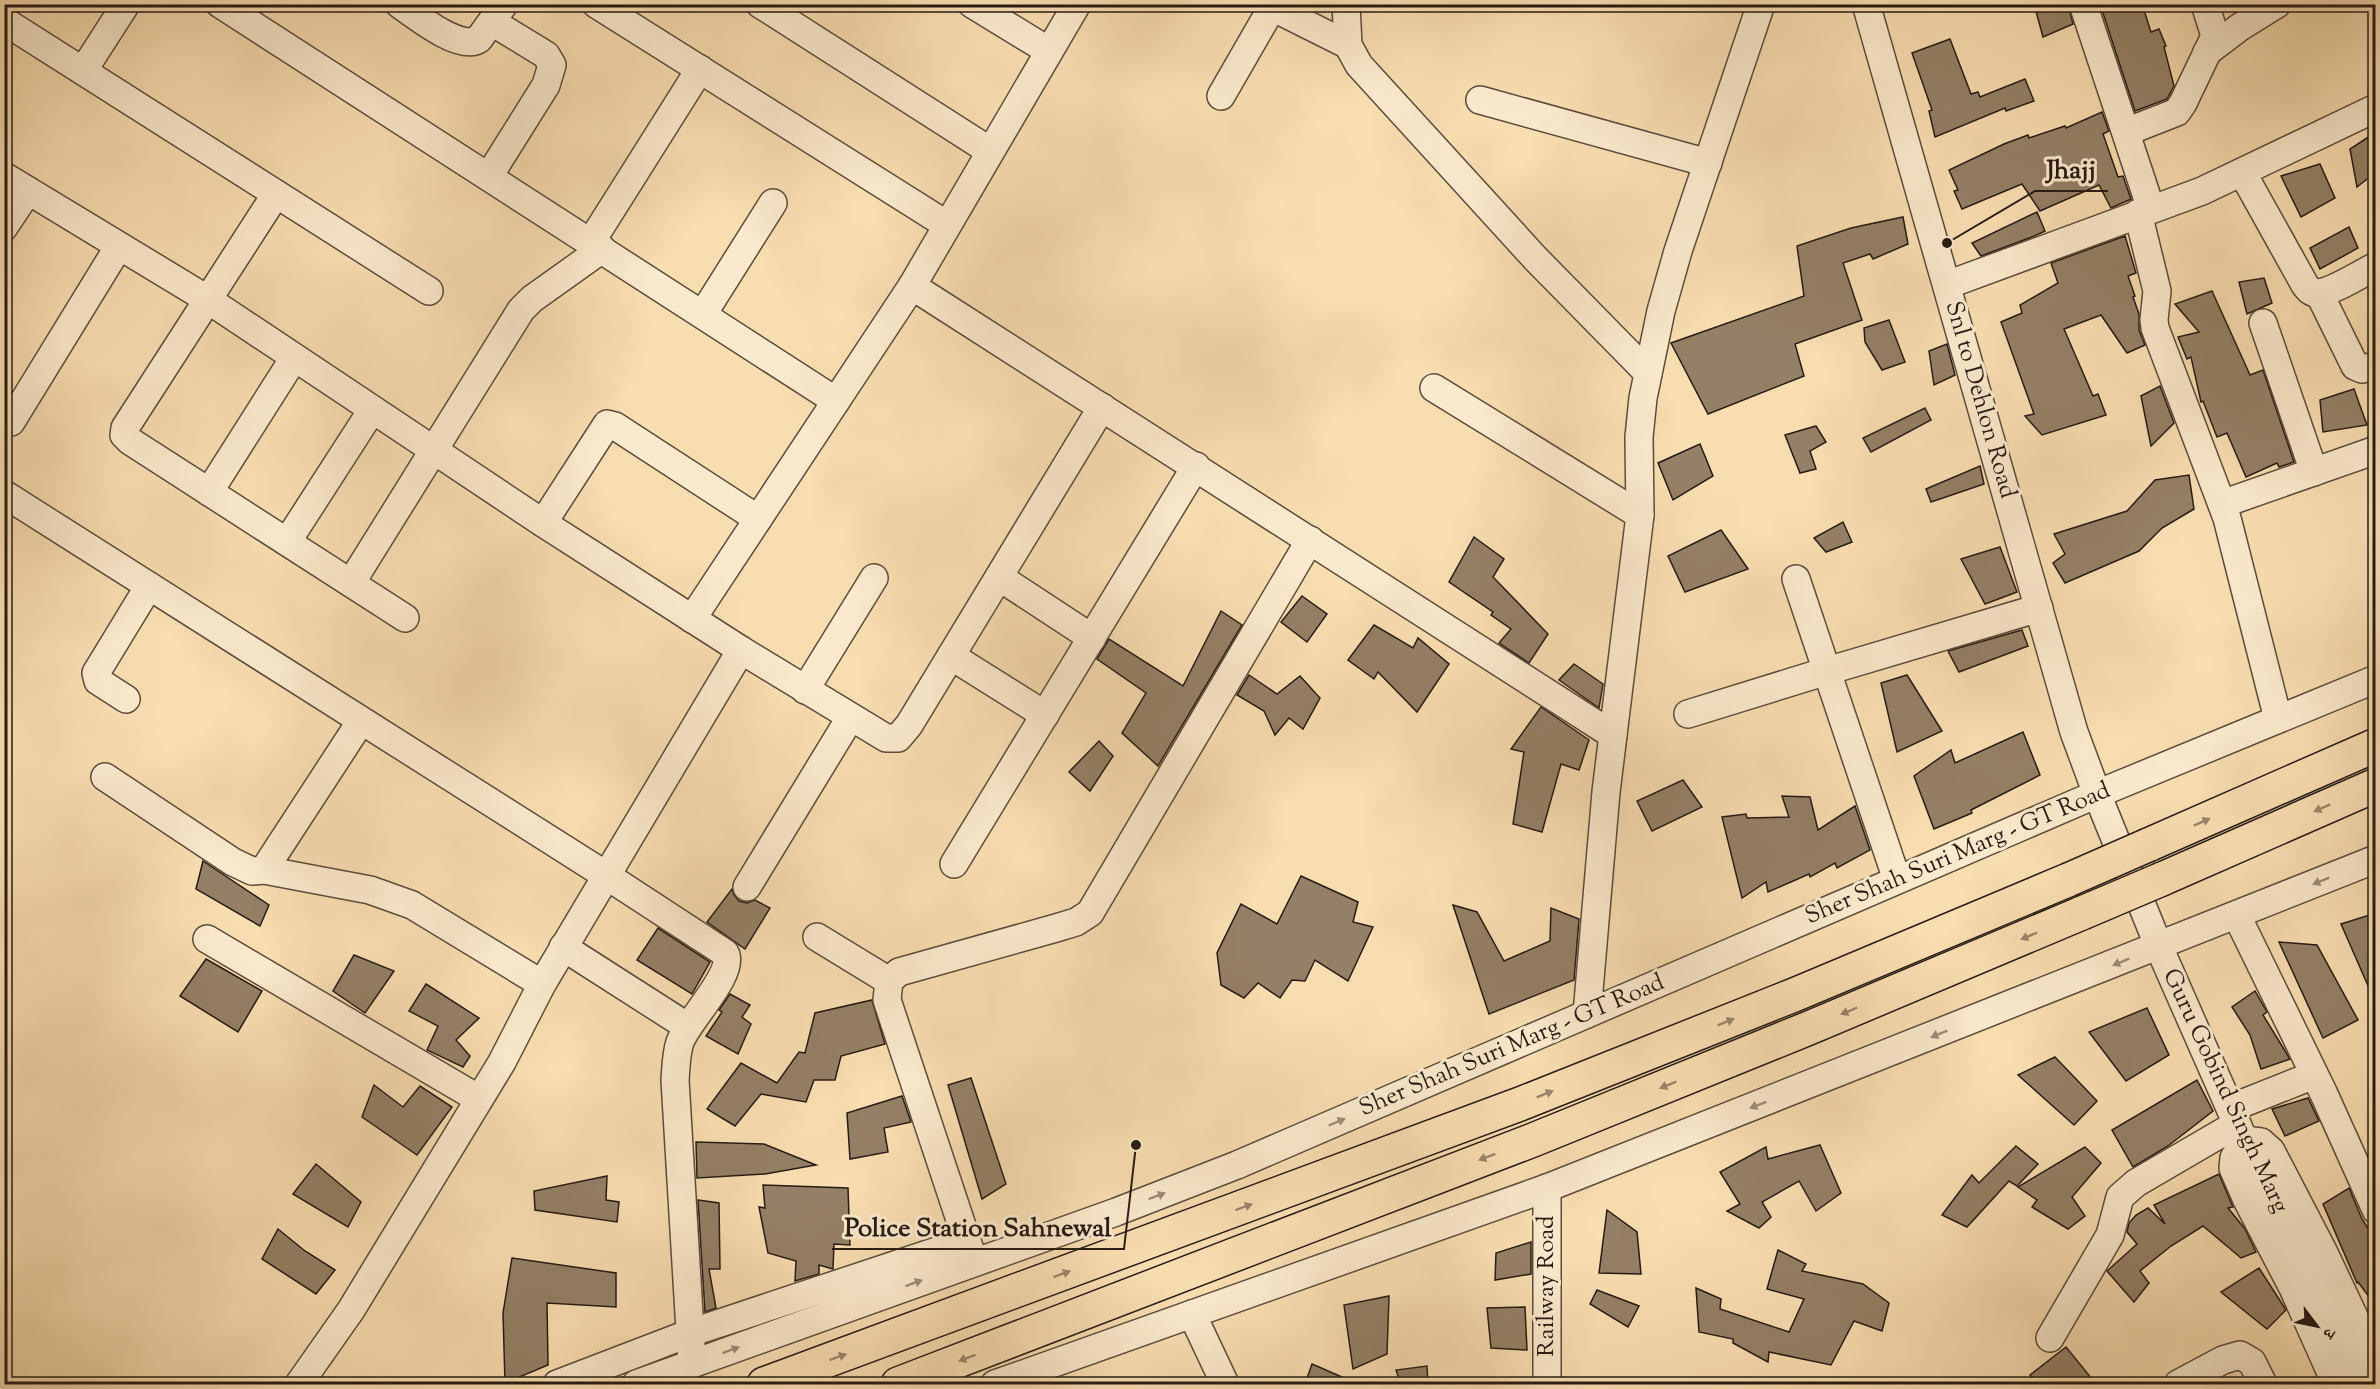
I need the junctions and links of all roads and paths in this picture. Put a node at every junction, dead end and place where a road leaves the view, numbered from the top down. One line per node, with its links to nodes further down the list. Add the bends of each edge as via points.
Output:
1 (126, 4): 21 (street)
2 (220, 4): 30 (street)
3 (399, 4): 15 (street, via 452,38 467,43 479,39)
4 (596, 4): 20 (street)
5 (760, 4): 26 (street)
6 (972, 4): 18 (street)
7 (1077, 4): 18 (street)
8 (1761, 4): 27 (street)
9 (1866, 4): 40 (street, Snl to Dehlon Road)
10 (2083, 4): 25 (street)
11 (2205, 4): 19 (street, via 2215,36)
12 (2277, 4): 19 (street)
13 (1273, 6): 17 (street); 22 (street)
14 (1350, 6): 17 (street)
15 (498, 13): 30 (street, via 552,64 546,85)
16 (4, 21): 21 (street)
17 (1348, 45): 49 (street, via 1359,65 1535,258)
18 (1049, 51): 26 (street)
19 (2207, 52): 25 (street, via 2177,112)
20 (700, 69): 35 (street); 38 (street)
21 (83, 71): 32 (street)
22 (1221, 96)
23 (1480, 100): 27 (street)
24 (2376, 108): 28 (street)
25 (2126, 132): 34 (street)
26 (990, 152): 35 (street)
27 (1708, 163): 49 (street, via 1672,271)
28 (2242, 172): 34 (street); 43 (street, via 2305,285)
29 (4, 176): 31 (street)
30 (489, 176): 38 (street)
31 (28, 191): 36 (street); 37 (street)
32 (276, 194): 42 (street); 44 (street)
33 (773, 203): 45 (street)
34 (2145, 211): 40 (street); 61 (street, via 2157,291 2155,328)
35 (947, 225): 41 (street)
36 (4, 227)
37 (119, 246): 44 (street); 54 (street)
38 (597, 246): 45 (street); 56 (street, via 521,310)
39 (2376, 266): 43 (street)
40 (1947, 285): 72 (street, Snl to Dehlon Road)
41 (912, 286): 51 (street); 52 (street)
42 (429, 291)
43 (2319, 293): 48 (street, via 2355,366)
44 (207, 299): 47 (street); 59 (street, via 124,432 130,441)
45 (703, 314): 51 (street)
46 (2263, 322): 58 (street)
47 (294, 358): 53 (street); 59 (street)
48 (2376, 366)
49 (1647, 373): 62 (street, via 1639,437)
50 (1434, 388): 62 (street)
51 (836, 401): 63 (street)
52 (1102, 407): 57 (street); 67 (street)
53 (372, 410): 56 (street); 66 (street)
54 (11, 422)
55 (2376, 450): 58 (street)
56 (434, 452): 64 (street); 70 (street)
57 (1196, 466): 65 (street); 75 (street)
58 (2314, 472): 61 (street)
59 (209, 492): 66 (street)
60 (4, 494): 71 (street)
61 (2222, 504): 85 (street)
62 (1641, 515): 87 (street)
63 (758, 519): 64 (street, via 607,424); 74 (street)
64 (543, 523): 74 (street)
65 (1310, 540): 87 (street); 103 (street, via 1090,913 1076,922 899,972)
66 (287, 542): 70 (street)
67 (999, 577): 75 (street); 77 (street)
68 (874, 578): 80 (street)
69 (1796, 579): 78 (street)
70 (351, 583): 73 (street)
71 (149, 586): 81 (street, via 96,673 98,681); 86 (street)
72 (2039, 608): 78 (street); 91 (street, Snl to Dehlon Road, via 2074,732)
73 (405, 618)
74 (692, 619): 76 (street)
75 (1092, 638): 83 (street)
76 (741, 650): 80 (street); 95 (street)
77 (951, 656): 83 (street); 84 (street, via 898,738 886,738)
78 (1827, 671): 82 (street); 96 (street)
79 (2376, 679): 85 (street, Sher Shah Suri Marg - GT Road)
80 (805, 690): 84 (street)
81 (126, 699)
82 (1688, 714)
83 (1045, 715): 93 (street)
84 (850, 718): 97 (street)
85 (2278, 719): 91 (street, Sher Shah Suri Marg - GT Road)
86 (362, 720): 94 (street); 95 (street)
87 (1613, 735): 105 (street)
88 (2376, 744): 123 (highway, Sher Shah Suri Marg - GT Road, one-way to 88, bridge, via 1520,1104 2068,880)
89 (105, 777): 94 (street, via 233,862 252,871)
90 (2376, 784): 124 (highway, one-way to 124, bridge, via 1820,1024 1533,1140)
91 (2097, 794): 96 (street, Sher Shah Suri Marg - GT Road); 102 (street, Guru Gobind Singh Marg)
92 (2376, 859): 98 (street, one-way to 98)
93 (954, 864)
94 (264, 870): 104 (street, via 370,890 412,905)
95 (607, 876): 101 (street); 106 (street, via 713,944 727,958 722,977)
96 (1897, 880): 105 (street, Sher Shah Suri Marg - GT Road)
97 (747, 887)
98 (2236, 916): 102 (street); 107 (street)
99 (817, 937): 103 (street)
100 (207, 939): 108 (street)
101 (563, 946): 104 (street); 106 (street)
102 (2159, 947): 109 (street, Guru Gobind Singh Marg); 110 (street, one-way to 110)
103 (889, 981): 112 (street, via 887,1000)
104 (542, 984): 108 (street)
105 (1587, 1014): 112 (street, Sher Shah Suri Marg - GT Road, one-way to 105, via 1116,1212 1237,1165)
106 (688, 1027): 114 (street, via 680,1043 675,1080)
107 (2314, 1075): 109 (street); 111 (street)
108 (479, 1099): 120 (street, via 351,1310)
109 (2241, 1133): 115 (street, via 2136,1183 2120,1197 2110,1235); 117 (street, via 2271,1151); 129 (street, via 2233,1167); 130 (street, Guru Gobind Singh Marg)
110 (1547, 1188): 113 (street); 126 (street, Railway Road)
111 (2376, 1210)
112 (971, 1251): 114 (street); 118 (street, Sher Shah Suri Marg - GT Road, one-way to 112)
113 (1192, 1314): 119 (street); 125 (street)
114 (690, 1334): 116 (street); 118 (street)
115 (2050, 1338)
116 (626, 1358): 121 (street); 122 (street)
117 (2376, 1363)
118 (692, 1364): 122 (street, Sher Shah Suri Marg - GT Road)
119 (1008, 1382)
120 (299, 1384)
121 (557, 1384)
122 (634, 1384)
123 (764, 1384)
124 (898, 1384)
125 (1225, 1384)
126 (1546, 1384)
127 (2178, 1384): 128 (street, via 2240,1355 2252,1362)
128 (2263, 1384)
129 (2336, 1384)
130 (2362, 1384)

